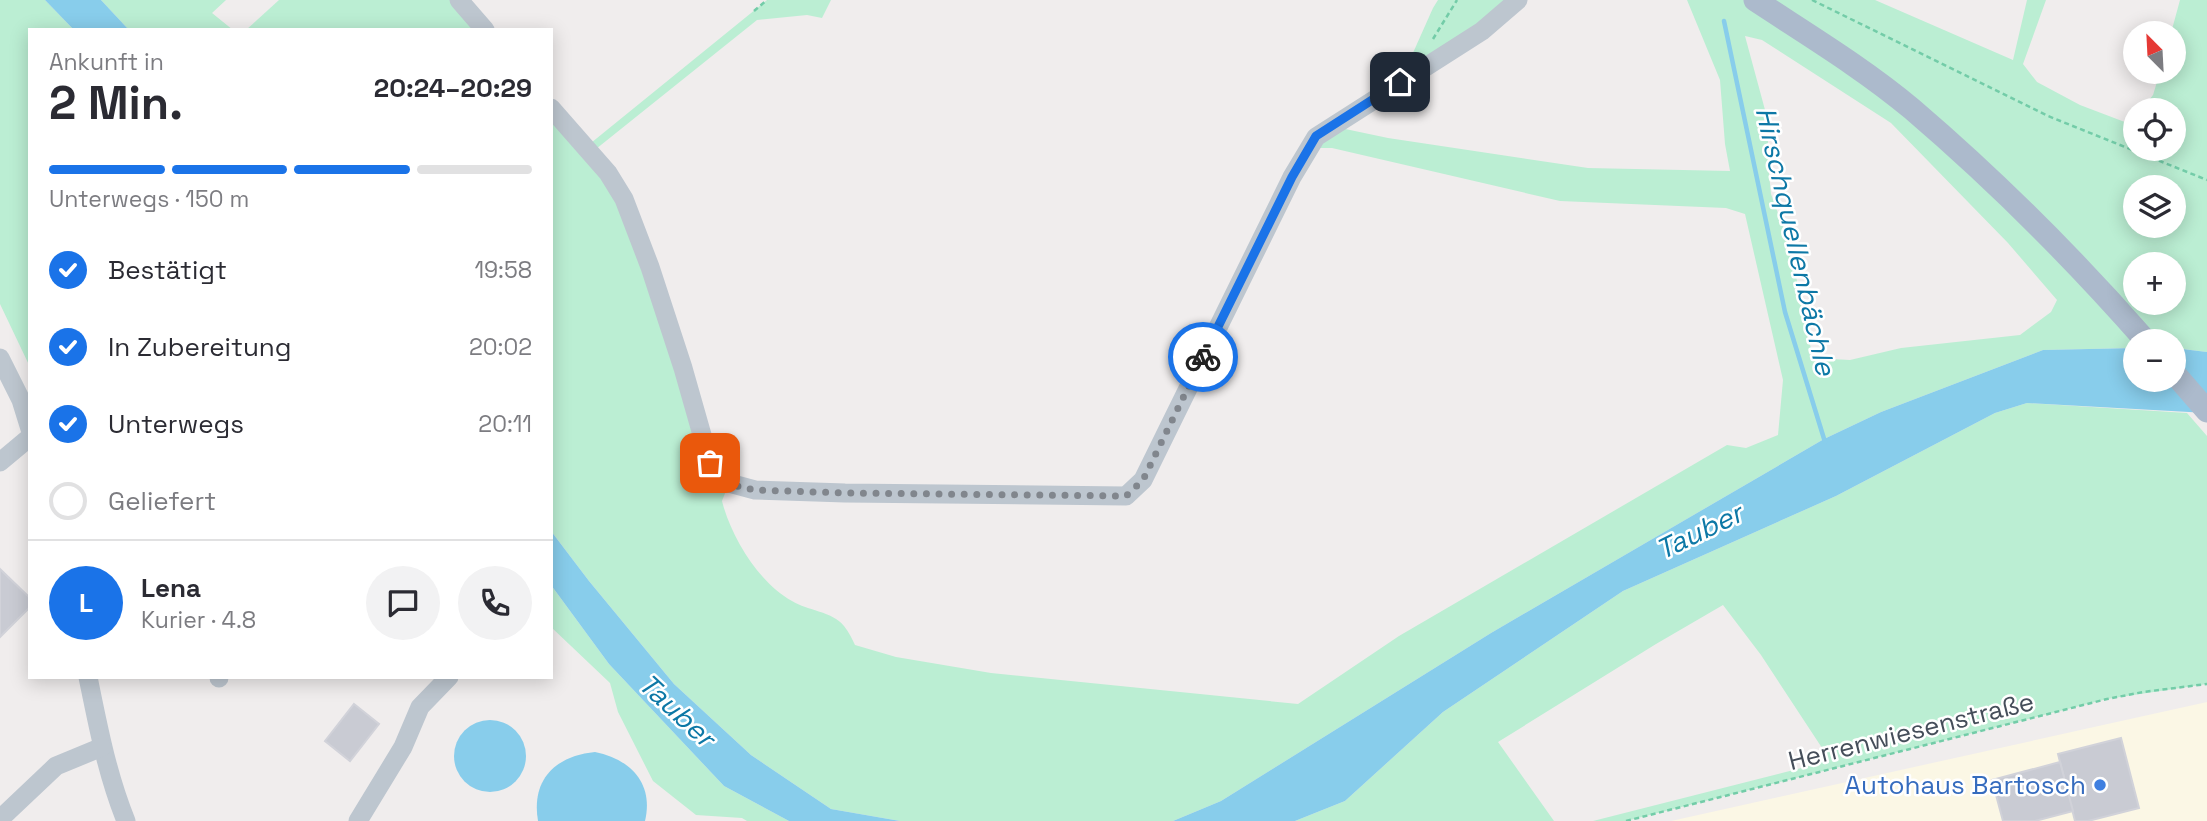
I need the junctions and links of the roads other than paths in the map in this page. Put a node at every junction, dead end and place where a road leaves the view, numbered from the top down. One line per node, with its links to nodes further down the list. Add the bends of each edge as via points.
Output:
1 (459, 0): 4 (street)
2 (1518, 0): 5 (street, via 1482,31 1316,136 1143,480 1126,496 845,493 754,490 729,484 710,463 655,280 624,200 608,173)
3 (1755, 0): 6 (main road, via 1911,109 2034,222)
4 (483, 28)
5 (553, 110)
6 (2135, 329)
7 (0, 358): 10 (street)
8 (2186, 387): 9 (main road)
9 (2207, 411)
10 (28, 423)
11 (28, 439): 12 (street)
12 (0, 462)
13 (89, 679): 15 (street)
14 (443, 681): 18 (street, via 420,707 403,747)
15 (102, 747): 16 (street, via 56,766); 17 (street)
16 (0, 819)
17 (126, 821)
18 (358, 821)

